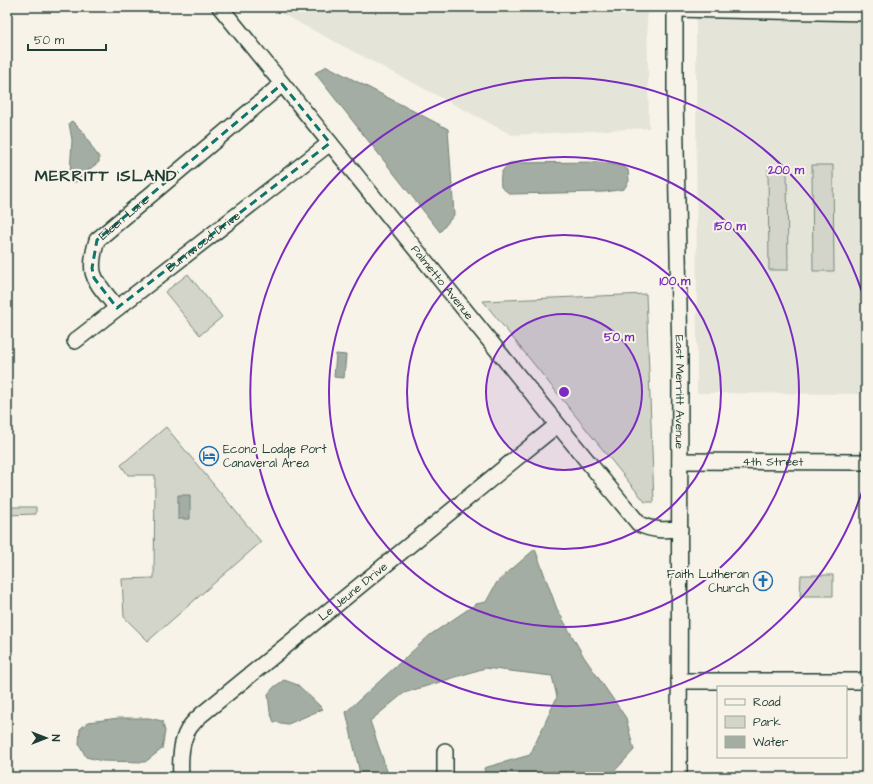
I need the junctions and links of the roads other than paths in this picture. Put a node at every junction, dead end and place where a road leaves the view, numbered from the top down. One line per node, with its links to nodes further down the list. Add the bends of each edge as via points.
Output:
1 (220, 7): 4 (street, Palmetto Avenue)
2 (675, 8): 3 (street); 9 (street, East Merritt Avenue)
3 (857, 11)
4 (282, 84): 5 (street, Palmetto Avenue); 6 (street, Eileen Lane, via 97,240 93,254 94,278)
5 (330, 143): 6 (street, Burnwood Drive); 8 (street, Palmetto Avenue)
6 (117, 308): 7 (street, Burnwood Drive)
7 (75, 341)
8 (557, 425): 11 (street, Palmetto Avenue, via 639,524 655,530); 15 (street, Le Jeune Drive, via 201,715 189,727 184,741)
9 (680, 461): 10 (street, 4th Street); 11 (street, East Merritt Avenue)
10 (866, 462)
11 (680, 529): 12 (street, East Merritt Avenue)
12 (679, 681): 13 (street); 17 (street, East Merritt Avenue)
13 (866, 681)
14 (445, 751): 16 (street)
15 (180, 777)
16 (445, 777)
17 (679, 777)

